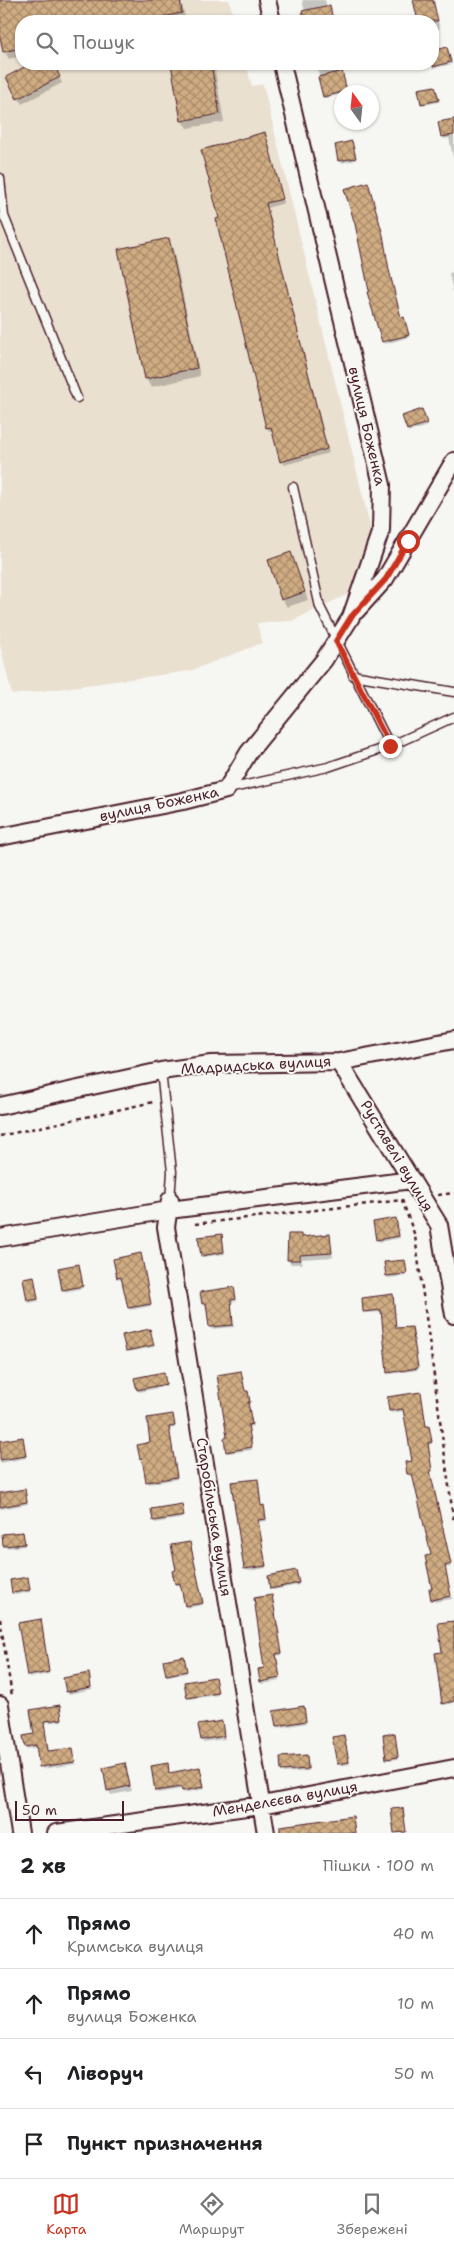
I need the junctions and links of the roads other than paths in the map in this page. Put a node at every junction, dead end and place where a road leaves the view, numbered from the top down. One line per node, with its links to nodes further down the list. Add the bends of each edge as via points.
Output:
1 (267, 0): 2 (street)
2 (271, 15)
3 (283, 70): 8 (street, вулиця Боженка, via 382,485 381,530)
4 (0, 178): 5 (lane, via 4,216)
5 (77, 398)
6 (454, 461): 8 (street, via 386,579)
7 (293, 487): 9 (lane, via 320,608)
8 (351, 617): 9 (street, вулиця Боженка)
9 (336, 641): 10 (lane); 14 (street, вулиця Боженка, via 248,752)
10 (353, 675): 11 (lane); 13 (lane)
11 (454, 692)
12 (454, 717): 13 (lane)
13 (390, 746): 14 (lane, via 328,767)
14 (226, 790): 15 (street, вулиця Боженка)
15 (0, 836)
16 (454, 1040): 17 (street, Мадридська вулиця)
17 (339, 1062): 18 (street, Мадридська вулиця, via 211,1064); 20 (street, Руставелі вулиця)
18 (161, 1071): 19 (street, Мадридська вулиця); 21 (lane, via 172,1172)
19 (0, 1106)
20 (412, 1180): 21 (street); 23 (street, Руставелі вулиця, via 439,1225)
21 (170, 1205): 22 (street); 26 (street, Старобільська вулиця, via 166,1227)
22 (0, 1238)
23 (454, 1315)
24 (0, 1705): 27 (street)
25 (454, 1768): 26 (street, Менделєєва вулиця)
26 (262, 1805): 28 (street, Менделєєва вулиця); 29 (street, Старобільська вулиця)
27 (20, 1833)
28 (56, 1833)
29 (266, 1833)

